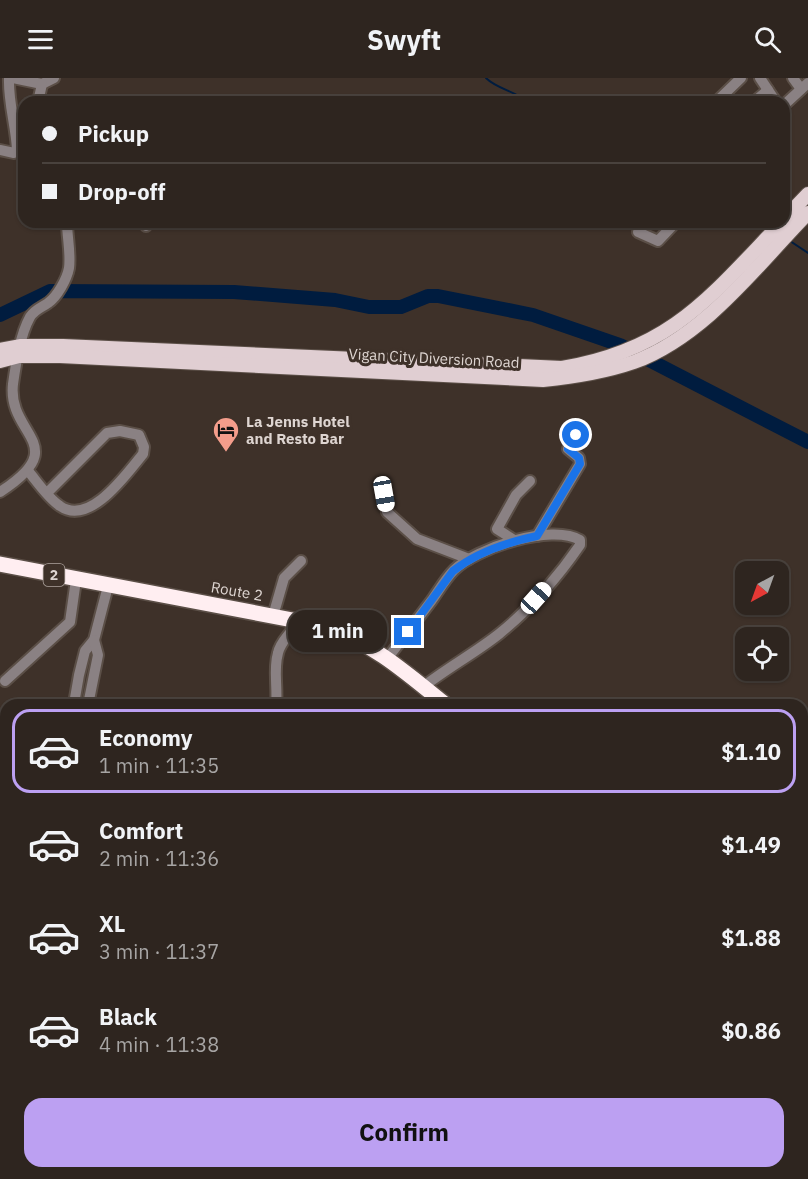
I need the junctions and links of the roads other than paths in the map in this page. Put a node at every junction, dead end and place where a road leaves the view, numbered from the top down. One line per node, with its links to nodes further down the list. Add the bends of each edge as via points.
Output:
1 (11, 78): 6 (street); 14 (street, via 8,96 17,150)
2 (54, 78): 6 (street)
3 (741, 78): 10 (street)
4 (760, 78): 8 (street)
5 (793, 78): 7 (street)
6 (42, 84): 9 (street)
7 (805, 86): 13 (street)
8 (768, 90): 11 (street); 12 (street)
9 (39, 96)
10 (722, 96)
11 (761, 96)
12 (772, 96)
13 (790, 100)
14 (0, 150)
15 (808, 194): 17 (main road, Vigan City Diversion Road)
16 (808, 213): 18 (main road, Vigan City Diversion Road)
17 (790, 218)
18 (790, 221)
19 (67, 228): 24 (street, via 69,269 54,297 31,316)
20 (640, 228): 21 (street, via 638,232 658,241)
21 (670, 228)
22 (782, 228): 24 (main road, Vigan City Diversion Road, via 769,245 685,320 651,347 629,358 542,369)
23 (0, 350): 24 (main road, Vigan City Diversion Road)
24 (20, 351): 25 (main road, Vigan City Diversion Road); 27 (street, via 13,386 35,455)
25 (0, 361)
26 (576, 435): 32 (street, via 568,449 580,464)
27 (28, 472): 29 (street); 30 (street)
28 (530, 481): 33 (street, via 516,495 497,529)
29 (0, 492)
30 (46, 493): 30 (street, via 68,510 94,505 112,492 143,454 139,435 107,433)
31 (384, 494): 34 (street, via 387,512 417,539)
32 (537, 536): 33 (street); 44 (street, via 573,536 580,540 580,545 521,615)
33 (514, 540): 34 (street)
34 (469, 559): 42 (street, via 453,571)
35 (301, 561): 39 (street, via 284,578)
36 (0, 564): 37 (highway, Route 2 / 2)
37 (76, 580): 38 (highway, Route 2 / 2); 43 (street, via 70,622)
38 (108, 586): 39 (highway, Route 2 / 2); 41 (street)
39 (273, 616): 40 (highway, Route 2 / 2)
40 (296, 621): 42 (highway, Route 2 / 2, via 342,632); 47 (street, via 278,652)
41 (94, 640): 45 (street, via 85,651); 46 (street, via 98,655)
42 (387, 659): 44 (highway, Route 2 / 2)
43 (4, 681)
44 (423, 687): 48 (highway, Route 2 / 2)
45 (75, 699)
46 (89, 699)
47 (277, 699)
48 (436, 699)

